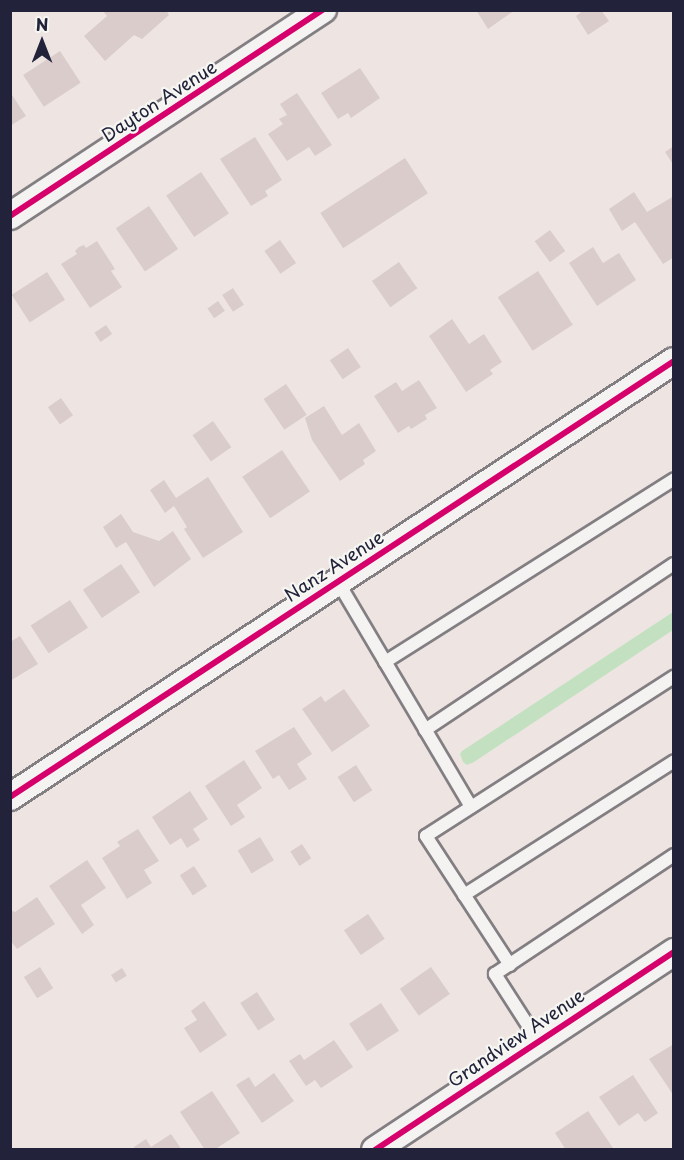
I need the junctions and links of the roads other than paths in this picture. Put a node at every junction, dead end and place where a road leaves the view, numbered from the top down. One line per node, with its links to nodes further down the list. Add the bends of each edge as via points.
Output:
1 (323, 10): 2 (street, Dayton Avenue)
2 (10, 216)
3 (674, 361): 6 (street, Nanz Avenue)
4 (674, 479): 7 (lane)
5 (674, 564): 9 (lane)
6 (338, 582): 7 (lane); 11 (street, Nanz Avenue)
7 (385, 662): 9 (lane)
8 (674, 677): 12 (lane)
9 (425, 730): 12 (lane)
10 (674, 761): 14 (lane)
11 (10, 797)
12 (471, 807): 14 (lane, via 426,836)
13 (674, 855): 16 (lane)
14 (464, 895): 16 (lane)
15 (674, 952): 17 (street, Grandview Avenue)
16 (510, 965): 17 (lane, via 495,974)
17 (538, 1041): 18 (street, Grandview Avenue)
18 (375, 1149)

